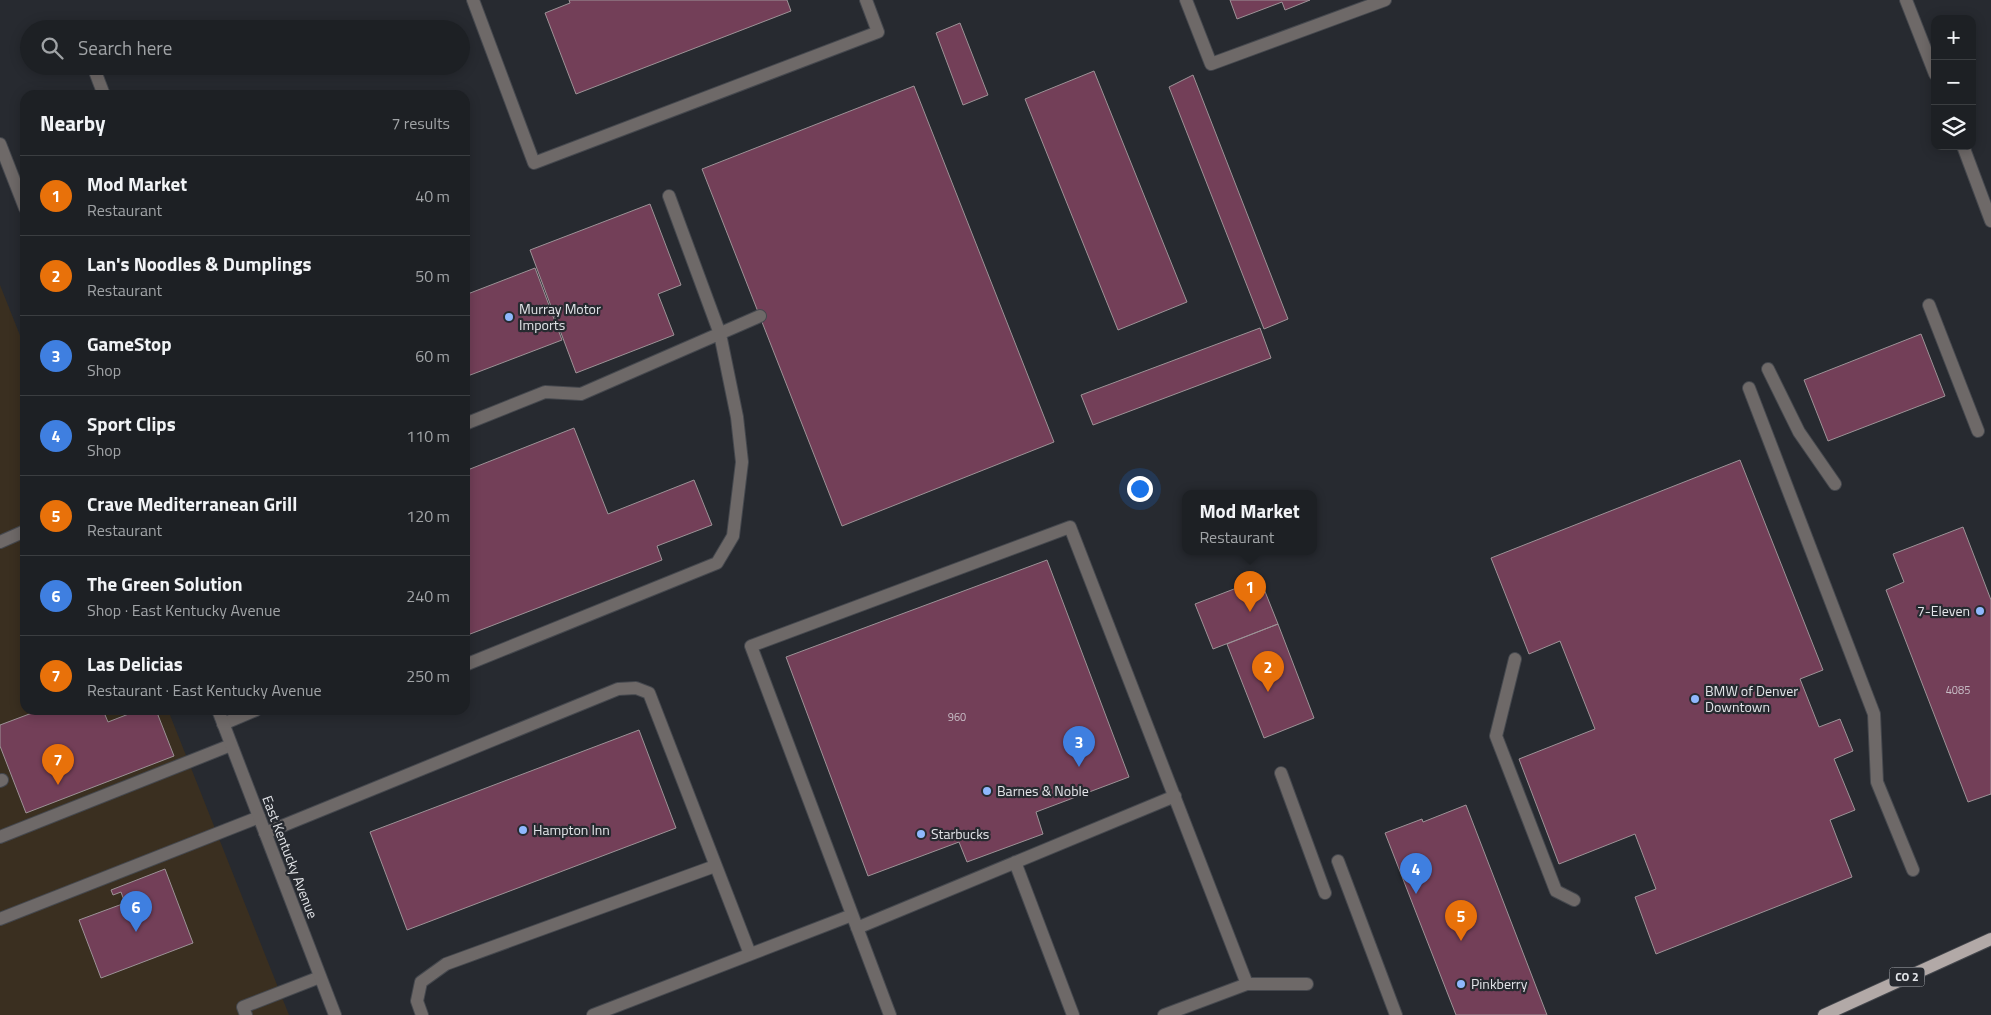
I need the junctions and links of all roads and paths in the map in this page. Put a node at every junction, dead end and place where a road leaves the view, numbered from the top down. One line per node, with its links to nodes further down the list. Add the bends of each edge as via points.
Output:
1 (473, 0): 2 (street, via 534,163 878,32)
2 (866, 0)
3 (1186, 0): 4 (street, via 1211,64)
4 (1385, 0)
5 (1906, 0): 6 (street)
6 (1931, 64)
7 (96, 75): 8 (street)
8 (102, 90)
9 (0, 144): 11 (street)
10 (1964, 150): 13 (street)
11 (20, 195)
12 (669, 196): 16 (street)
13 (1991, 221)
14 (1929, 305): 20 (street)
15 (760, 316): 16 (street)
16 (720, 334): 19 (street, via 581,394 545,392); 25 (street, via 737,417 742,462 733,536 717,563)
17 (1768, 369): 21 (street, via 1799,432)
18 (1749, 388): 38 (street, via 1874,714 1877,782)
19 (470, 422)
20 (1978, 431)
21 (1835, 484)
22 (20, 533): 23 (street)
23 (0, 542)
24 (1515, 658): 40 (street, via 1496,736 1556,891)
25 (470, 663)
26 (220, 715): 28 (street, East Kentucky Avenue)
27 (244, 715): 28 (street)
28 (223, 724): 29 (street, East Kentucky Avenue)
29 (231, 744): 32 (street, East Kentucky Avenue); 34 (street)
30 (1281, 773): 39 (street)
31 (1175, 796): 36 (street); 41 (street, via 1070,527 750,646); 47 (street)
32 (259, 817): 33 (street, East Kentucky Avenue); 42 (street)
33 (265, 832): 37 (street, via 618,689 636,688 649,693); 46 (street, East Kentucky Avenue)
34 (0, 838)
35 (1338, 861): 56 (street)
36 (1015, 862): 43 (street); 54 (street)
37 (715, 866): 45 (street); 51 (street, via 446,964 421,982 417,1001)
38 (1913, 870)
39 (1325, 892)
40 (1574, 900)
41 (852, 915): 43 (street); 45 (street)
42 (0, 919)
43 (857, 928): 53 (street)
44 (1991, 939): 57 (main road, CO 2)
45 (750, 954): 52 (street)
46 (320, 977): 49 (street, via 243,1007); 50 (street, East Kentucky Avenue)
47 (1248, 984): 48 (street); 55 (street)
48 (1307, 984)
49 (246, 1015)
50 (335, 1015)
51 (422, 1015)
52 (593, 1015)
53 (890, 1015)
54 (1073, 1015)
55 (1164, 1015)
56 (1396, 1015)
57 (1824, 1015)

